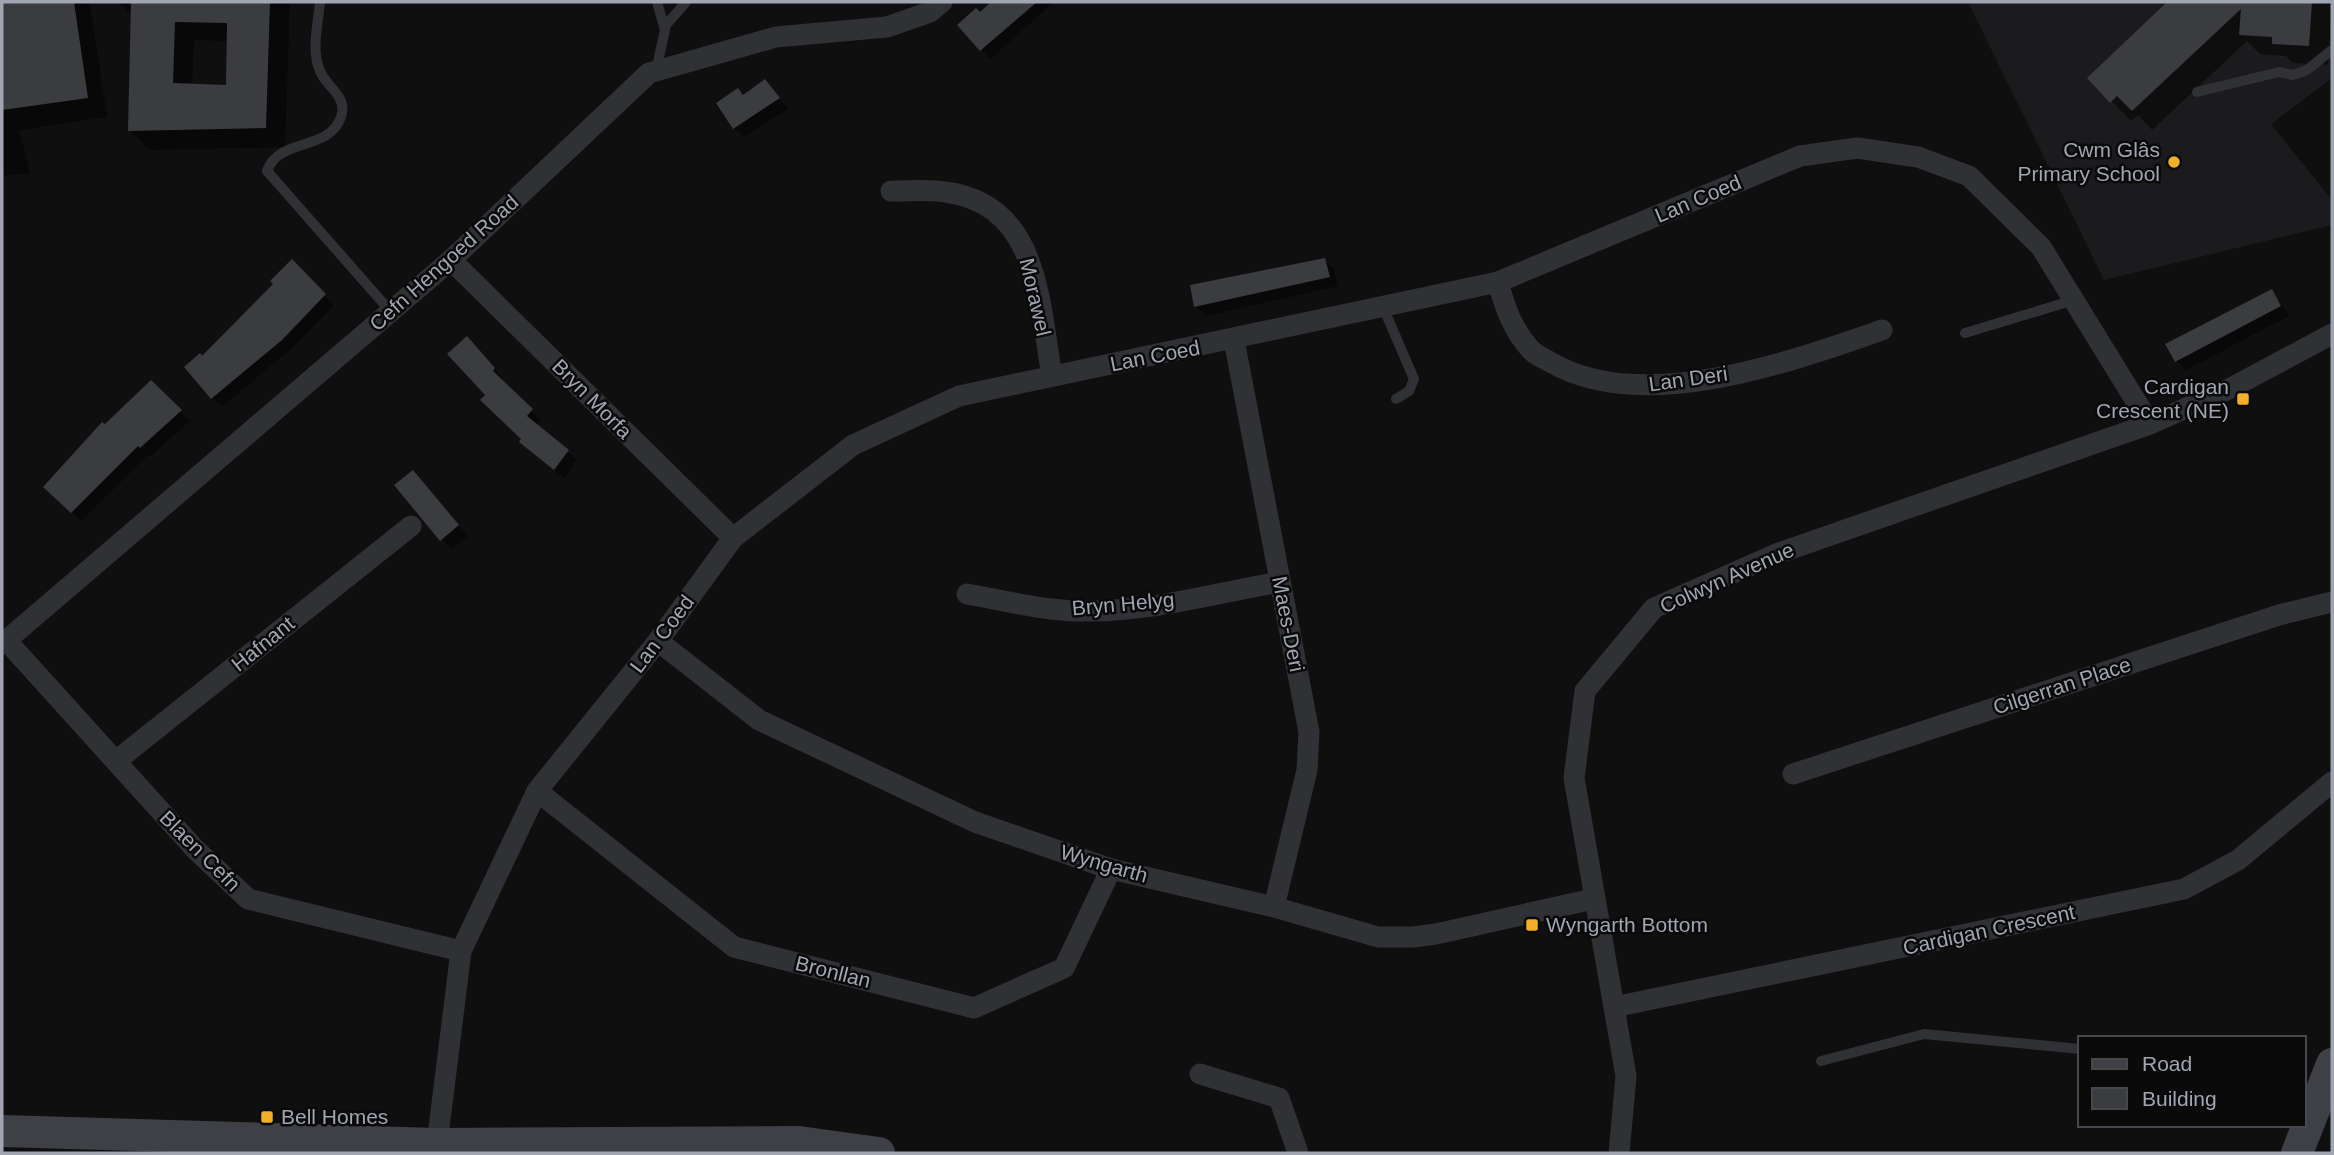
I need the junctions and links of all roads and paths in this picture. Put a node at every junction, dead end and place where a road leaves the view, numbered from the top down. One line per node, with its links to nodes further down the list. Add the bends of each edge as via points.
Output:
1 (320, 2): 14 (lane, via 316,57 320,71 338,93 341,117 328,135 279,154 267,171)
2 (657, 2): 5 (lane)
3 (686, 2): 5 (lane)
4 (942, 2): 7 (street, Cefn Hengoed Road, via 930,12 887,27 776,37)
5 (665, 30): 7 (lane)
6 (2332, 50): 8 (lane, via 2307,70 2292,75 2278,72)
7 (656, 71): 10 (street, Cefn Hengoed Road)
8 (2197, 92)
9 (891, 191): 19 (street, Morawel, via 944,191 975,199 1001,215 1018,234 1032,266)
10 (451, 260): 14 (street, Cefn Hengoed Road); 23 (street, Bryn Morfa)
11 (1498, 282): 12 (street, Lan Coed, via 1800,156 1857,148 1917,157 1969,176 2041,247); 13 (street, Lan Coed); 15 (street, Lan Deri, via 1508,317 1531,350 1566,371 1604,383 1656,387 1731,373 1807,356)
12 (2074, 300): 16 (lane); 21 (street, Lan Coed)
13 (1383, 307): 18 (street, Lan Coed); 20 (lane, via 1414,379 1409,391)
14 (391, 312): 28 (street, Cefn Hengoed Road)
15 (1882, 330)
16 (1965, 333)
17 (2332, 334): 21 (street, Colwyn Avenue, via 2231,388)
18 (1234, 340): 19 (street, Lan Coed); 24 (street, Maes-Deri)
19 (1052, 376): 23 (street, Lan Coed, via 959,396 853,445)
20 (1396, 398)
21 (2150, 424): 34 (street, Colwyn Avenue, via 1776,554 1654,608 1585,691 1574,778)
22 (411, 526): 29 (street, Hafnant)
23 (733, 538): 27 (street, Lan Coed)
24 (1280, 582): 25 (street, Bryn Helyg, via 1146,606 1089,611); 35 (street, Maes-Deri, via 1309,732 1307,770)
25 (967, 594)
26 (2332, 602): 30 (street, Cilgerran Place, via 2279,615)
27 (658, 641): 32 (street, Lan Coed); 33 (street, Wyngarth, via 759,720 975,822)
28 (4, 642): 29 (street, Blaen Cefn)
29 (116, 761): 36 (street, Blaen Cefn, via 195,849 248,899)
30 (1793, 774)
31 (2332, 782): 37 (street, Cardigan Crescent, via 2238,860 2184,889)
32 (537, 792): 33 (street, Bronllan, via 734,947 974,1008 1064,968); 36 (street, Lan Coed)
33 (1111, 869): 35 (street, Wyngarth)
34 (1593, 899): 35 (street, Wyngarth, via 1413,937 1378,937); 37 (street, Colwyn Avenue)
35 (1274, 907)
36 (461, 951): 44 (street, Lan Coed)
37 (1614, 1007): 47 (street, Colwyn Avenue, via 1626,1076)
38 (2078, 1049): 39 (lane, via 1924,1034)
39 (1821, 1061)
40 (2332, 1064): 42 (street)
41 (1200, 1074): 46 (street, via 1279,1098)
42 (2314, 1109): 48 (street)
43 (2, 1132): 44 (street)
44 (437, 1144): 45 (street, via 799,1142)
45 (879, 1153)
46 (1298, 1153)
47 (1619, 1153)
48 (2297, 1153)

